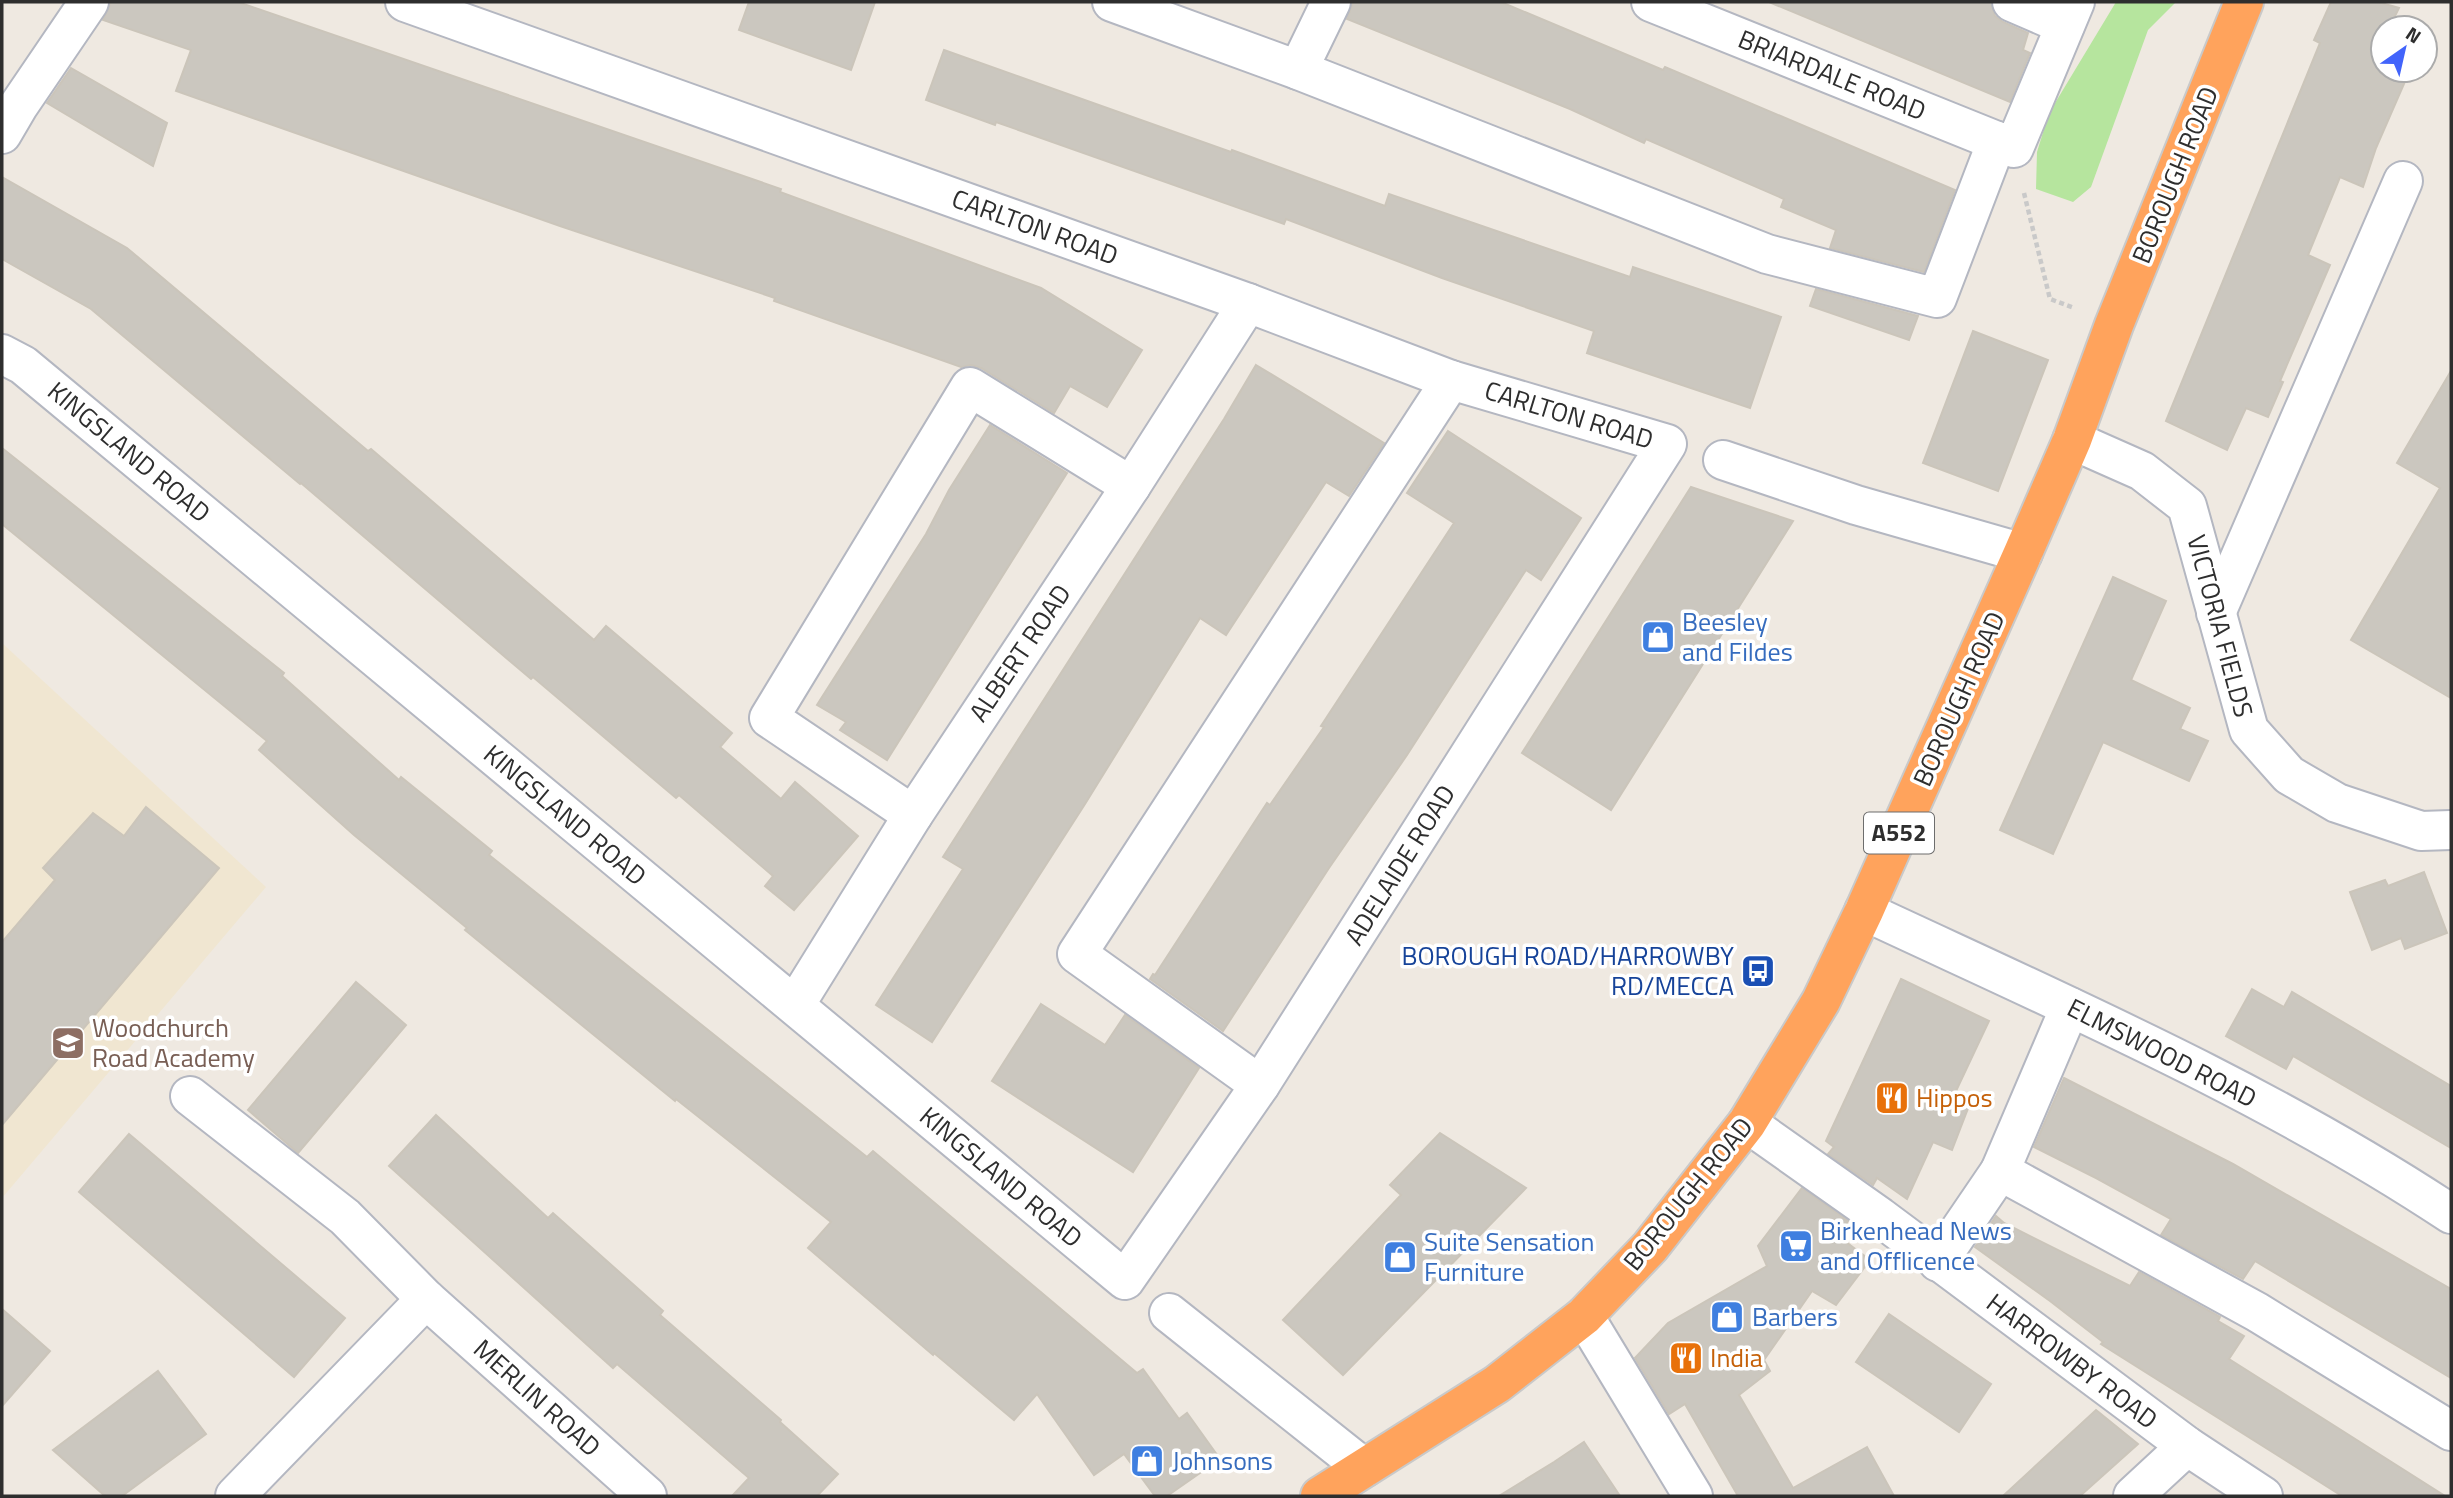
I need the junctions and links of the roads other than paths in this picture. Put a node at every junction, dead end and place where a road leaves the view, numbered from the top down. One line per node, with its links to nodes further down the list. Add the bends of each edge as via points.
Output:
1 (89, 2): 10 (street)
2 (405, 2): 13 (street, CARLTON ROAD)
3 (1112, 2): 9 (street)
4 (1331, 2): 9 (street)
5 (1651, 2): 11 (street, BRIARDALE ROAD)
6 (2012, 2): 8 (street)
7 (2244, 2): 16 (highway, BOROUGH ROAD / A552)
8 (2070, 13): 11 (street)
9 (1298, 70): 11 (street, via 1767,254 1937,298)
10 (2, 134)
11 (2005, 144)
12 (2403, 181): 21 (street)
13 (1248, 303): 15 (street, CARLTON ROAD); 19 (street, ALBERT ROAD)
14 (2, 354): 25 (street, KINGSLAND ROAD, via 23,365)
15 (1451, 380): 17 (street, CARLTON ROAD); 27 (street, via 1077,954)
16 (2072, 440): 20 (highway, BOROUGH ROAD / A552); 21 (street, VICTORIA FIELDS, via 2142,471 2187,506)
17 (1667, 444): 27 (street, ADELAIDE ROAD)
18 (1723, 460): 20 (street, via 1856,505)
19 (1131, 486): 22 (street, ALBERT ROAD); 22 (street, via 970,387 769,718)
20 (2023, 553): 24 (highway, BOROUGH ROAD / A552)
21 (2216, 613): 23 (street, VICTORIA FIELDS, via 2249,730 2289,775 2337,803 2421,831)
22 (913, 815): 25 (street, ALBERT ROAD)
23 (2451, 830)
24 (1864, 911): 26 (street, ELMSWOOD ROAD); 29 (highway, BOROUGH ROAD / A552, via 1821,1000)
25 (795, 1005): 33 (street, KINGSLAND ROAD)
26 (2070, 1007): 30 (street); 31 (street, ELMSWOOD ROAD, via 2233,1087 2404,1182)
27 (1260, 1085): 33 (street, ADELAIDE ROAD)
28 (190, 1096): 34 (street, MERLIN ROAD, via 345,1217)
29 (1747, 1123): 32 (street, HARROWBY ROAD); 36 (highway, BOROUGH ROAD / A552, via 1650,1247)
30 (2000, 1171): 32 (street); 37 (street, via 2257,1312)
31 (2451, 1214)
32 (1938, 1262): 38 (street, HARROWBY ROAD)
33 (1125, 1280)
34 (426, 1299): 40 (street); 41 (street, MERLIN ROAD)
35 (1169, 1313): 39 (street)
36 (1584, 1316): 39 (highway, BOROUGH ROAD / A552, via 1497,1384); 43 (street)
37 (2451, 1431)
38 (2187, 1446): 44 (street); 45 (street, HARROWBY ROAD)
39 (1364, 1468): 42 (highway, BOROUGH ROAD / A552)
40 (235, 1496)
41 (647, 1496)
42 (1320, 1496)
43 (1693, 1496)
44 (2133, 1496)
45 (2263, 1496)

